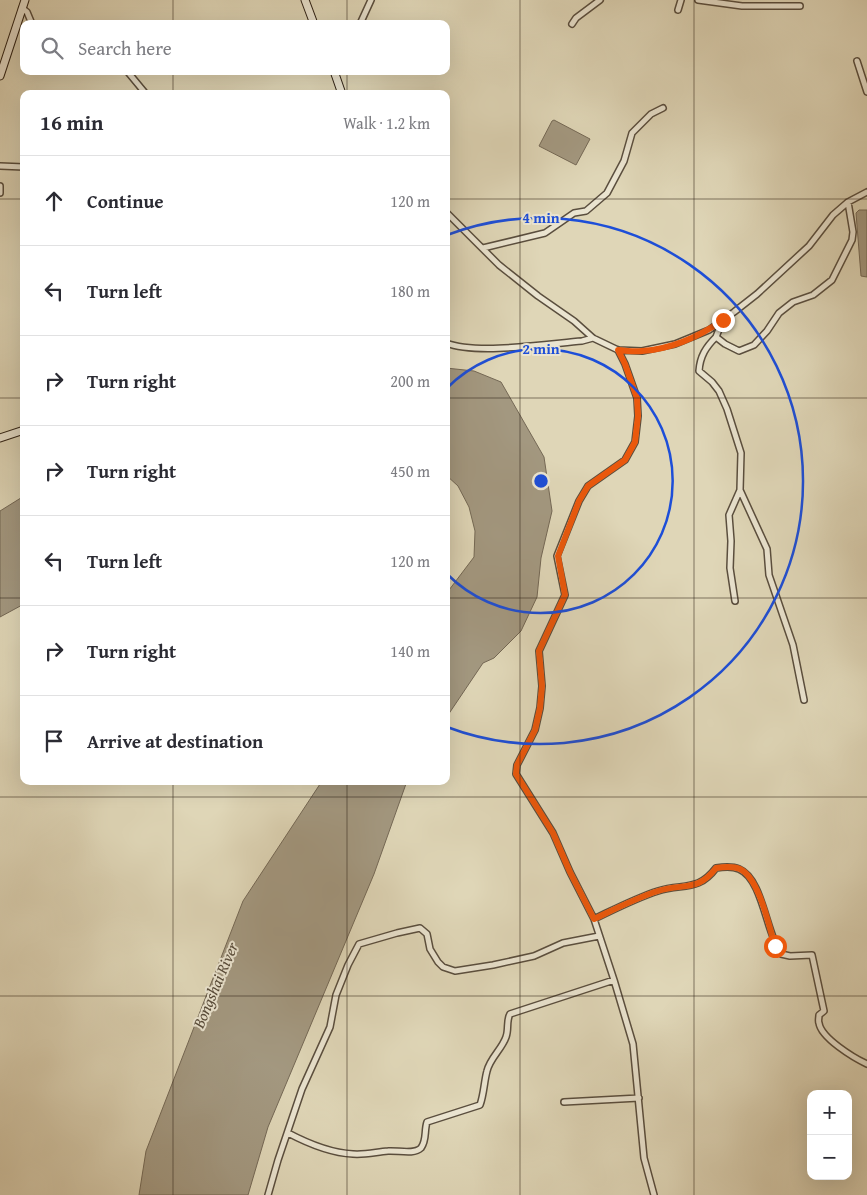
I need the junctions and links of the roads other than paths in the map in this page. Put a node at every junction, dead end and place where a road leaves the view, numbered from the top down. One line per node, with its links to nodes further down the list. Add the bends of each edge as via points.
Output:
1 (25, 0): 8 (main road)
2 (305, 0): 11 (main road)
3 (371, 0): 12 (street)
4 (600, 0): 13 (street)
5 (681, 0): 9 (street)
6 (698, 0): 7 (street, via 742,6)
7 (800, 6)
8 (22, 8): 10 (street); 17 (main road)
9 (678, 10)
10 (30, 20)
11 (312, 20)
12 (362, 20)
13 (572, 24)
14 (857, 61): 20 (street)
15 (129, 75): 18 (street)
16 (337, 75): 19 (main road)
17 (0, 76)
18 (143, 90)
19 (341, 90)
20 (867, 92)
21 (663, 108): 29 (street, via 632,133 624,161 607,193 586,211 574,214 545,233)
22 (0, 166): 23 (street)
23 (20, 167)
24 (0, 186): 26 (street)
25 (867, 192): 27 (street)
26 (0, 193)
27 (848, 202): 30 (street, via 833,214 797,258); 31 (street, via 852,240 832,280 813,295 793,302 779,313 754,345 738,351)
28 (450, 216): 29 (street)
29 (483, 248): 32 (street, via 499,265)
30 (723, 320): 31 (street); 34 (street, via 709,330 675,344 642,351)
31 (716, 337): 37 (street, via 706,348 698,371 712,382 727,409 741,453)
32 (593, 338): 33 (street, via 508,347); 34 (street)
33 (450, 345)
34 (618, 350): 40 (street, via 637,398 635,442 625,460 588,486 558,556 565,595 539,651 540,708 535,730 516,770 553,833)
35 (20, 431): 36 (main road)
36 (0, 438)
37 (740, 490): 38 (street, via 729,515 730,568); 39 (street, via 767,549 769,575 793,644)
38 (735, 601)
39 (804, 700)
40 (594, 919): 41 (street); 43 (street, via 658,891 693,886 709,878 716,868 740,869 758,892 775,946 781,954 812,955 824,1011 819,1015 824,1034 852,1057)
41 (599, 936): 42 (street); 46 (street, via 563,944 534,956 456,971 438,962 430,949 427,934 420,928 359,944 336,995 330,1027 302,1089)
42 (614, 980): 44 (street, via 633,1044); 46 (street, via 510,1014 507,1034 486,1071 480,1105 427,1122 424,1143 416,1151 353,1154 325,1148)
43 (867, 1064)
44 (639, 1098): 45 (street); 48 (street, via 644,1158)
45 (564, 1102)
46 (288, 1133): 47 (street)
47 (268, 1195)
48 (654, 1195)

